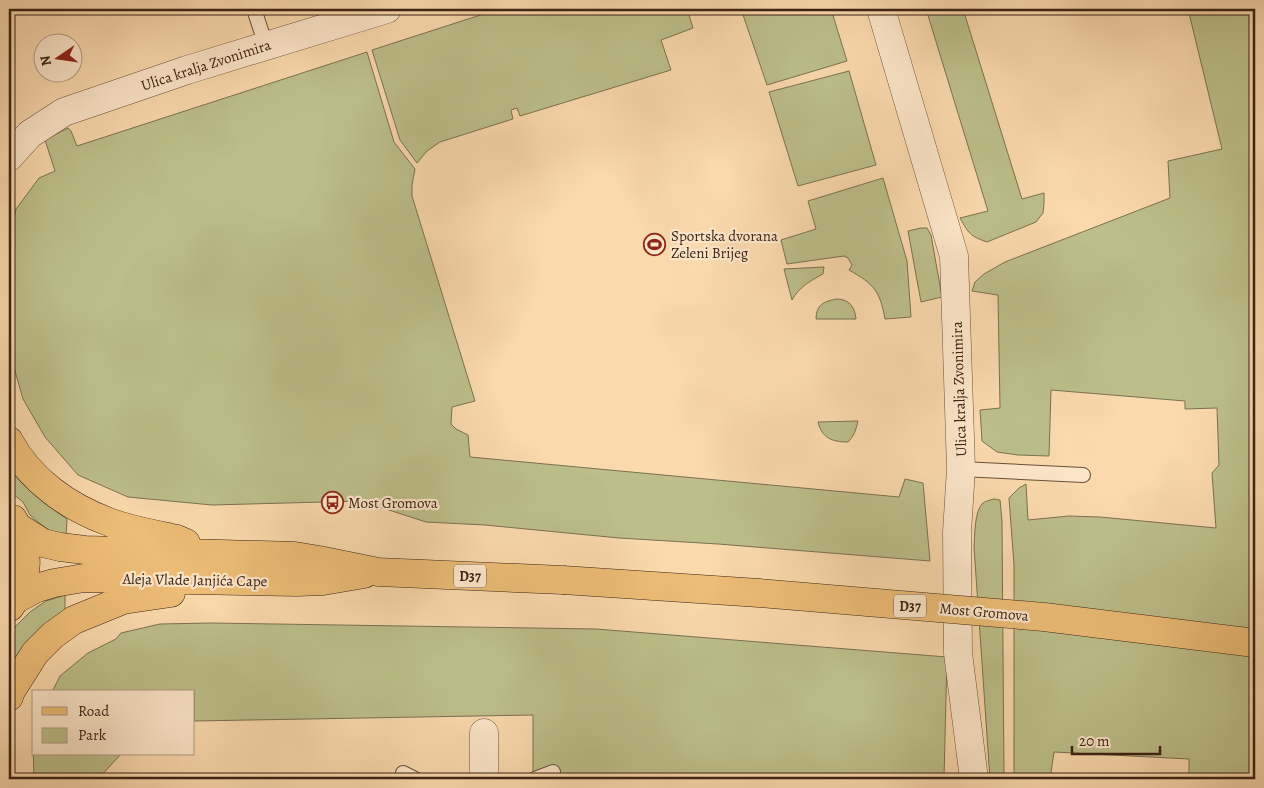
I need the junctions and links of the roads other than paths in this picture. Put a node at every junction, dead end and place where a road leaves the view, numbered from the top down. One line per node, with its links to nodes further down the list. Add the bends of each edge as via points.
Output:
1 (254, 9): 4 (lane)
2 (387, 9): 4 (street, Ulica kralja Zvonimira)
3 (881, 9): 8 (street, Ulica kralja Zvonimira, via 954,256)
4 (266, 46): 5 (street, Ulica kralja Zvonimira, via 64,112)
5 (19, 134): 6 (street, Ulica kralja Zvonimira)
6 (9, 157)
7 (9, 441): 11 (main road, via 34,475 67,502 110,523 177,539)
8 (961, 469): 9 (lane); 24 (street, Ulica kralja Zvonimira, via 957,532 958,654)
9 (1083, 475)
10 (13, 521): 11 (main road, Aleja Vlade Janjića Cape, via 43,543 60,547); 15 (main road, via 24,545 26,564 23,582)
11 (215, 554): 12 (main road, Aleja Vlade Janjića Cape, via 295,556)
12 (378, 572): 13 (main road, Aleja Vlade Janjića Cape / D37); 14 (main road, Aleja Vlade Janjića Cape / D37, via 323,581)
13 (563, 580): 16 (main road, Most Gromova / D37, bridge, via 1044,617)
14 (239, 582): 15 (main road, Aleja Vlade Janjića Cape, via 84,578 37,588); 17 (main road, via 123,600 74,620 35,652)
15 (12, 604)
16 (1255, 643)
17 (9, 696)
18 (484, 733): 22 (street)
19 (553, 772): 23 (lane)
20 (403, 779): 21 (lane, via 403,773)
21 (415, 779)
22 (484, 779)
23 (535, 779)
24 (974, 779)

